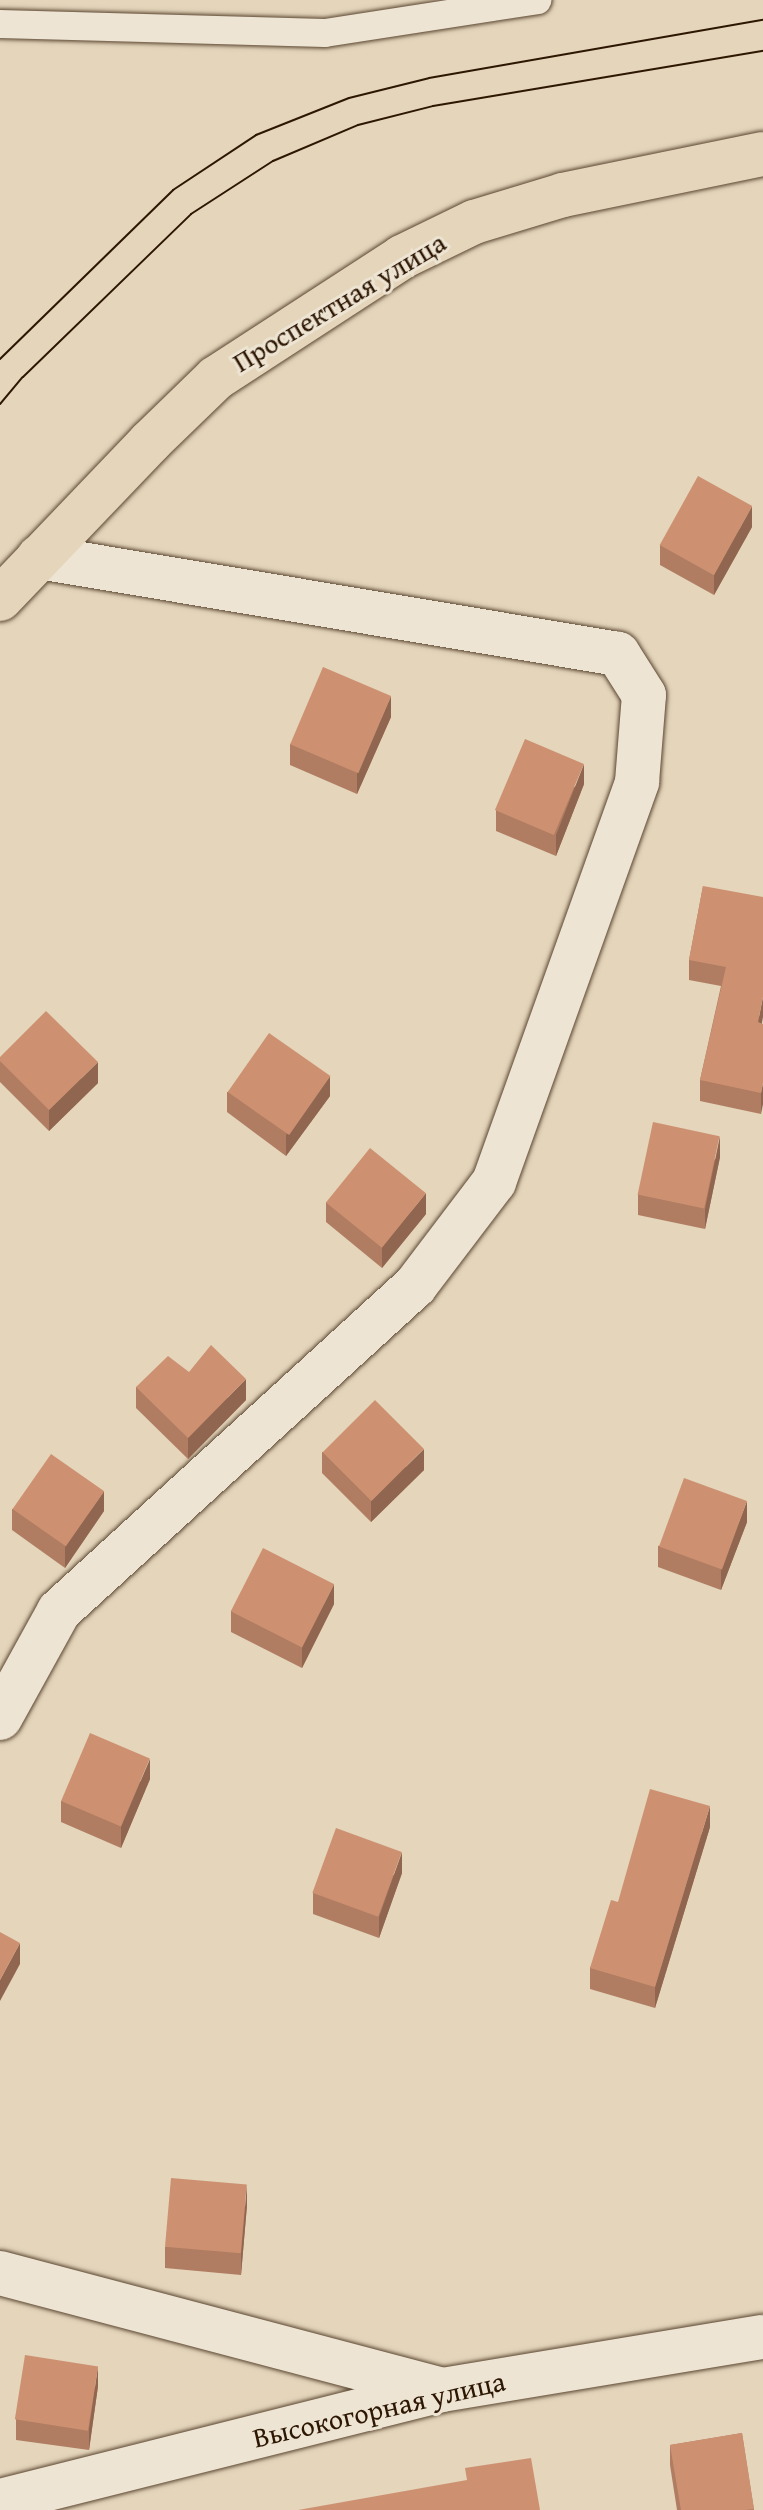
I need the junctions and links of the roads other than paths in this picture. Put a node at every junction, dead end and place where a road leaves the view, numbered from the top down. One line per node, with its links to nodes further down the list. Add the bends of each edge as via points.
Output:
1 (537, 0): 2 (lane, via 325,33)
2 (0, 24)
3 (763, 154): 4 (main road, Проспектная улица, via 563,195 474,222 402,257 216,378)
4 (39, 557): 5 (main road, Проспектная улица); 6 (street, via 618,654 644,695 637,782 494,1182 415,1286 59,1611)
5 (0, 599)
6 (0, 1718)
7 (0, 2273): 9 (street)
8 (763, 2337): 9 (street, Высокогорная улица)
9 (442, 2390): 10 (street, Высокогорная улица)
10 (0, 2501)

